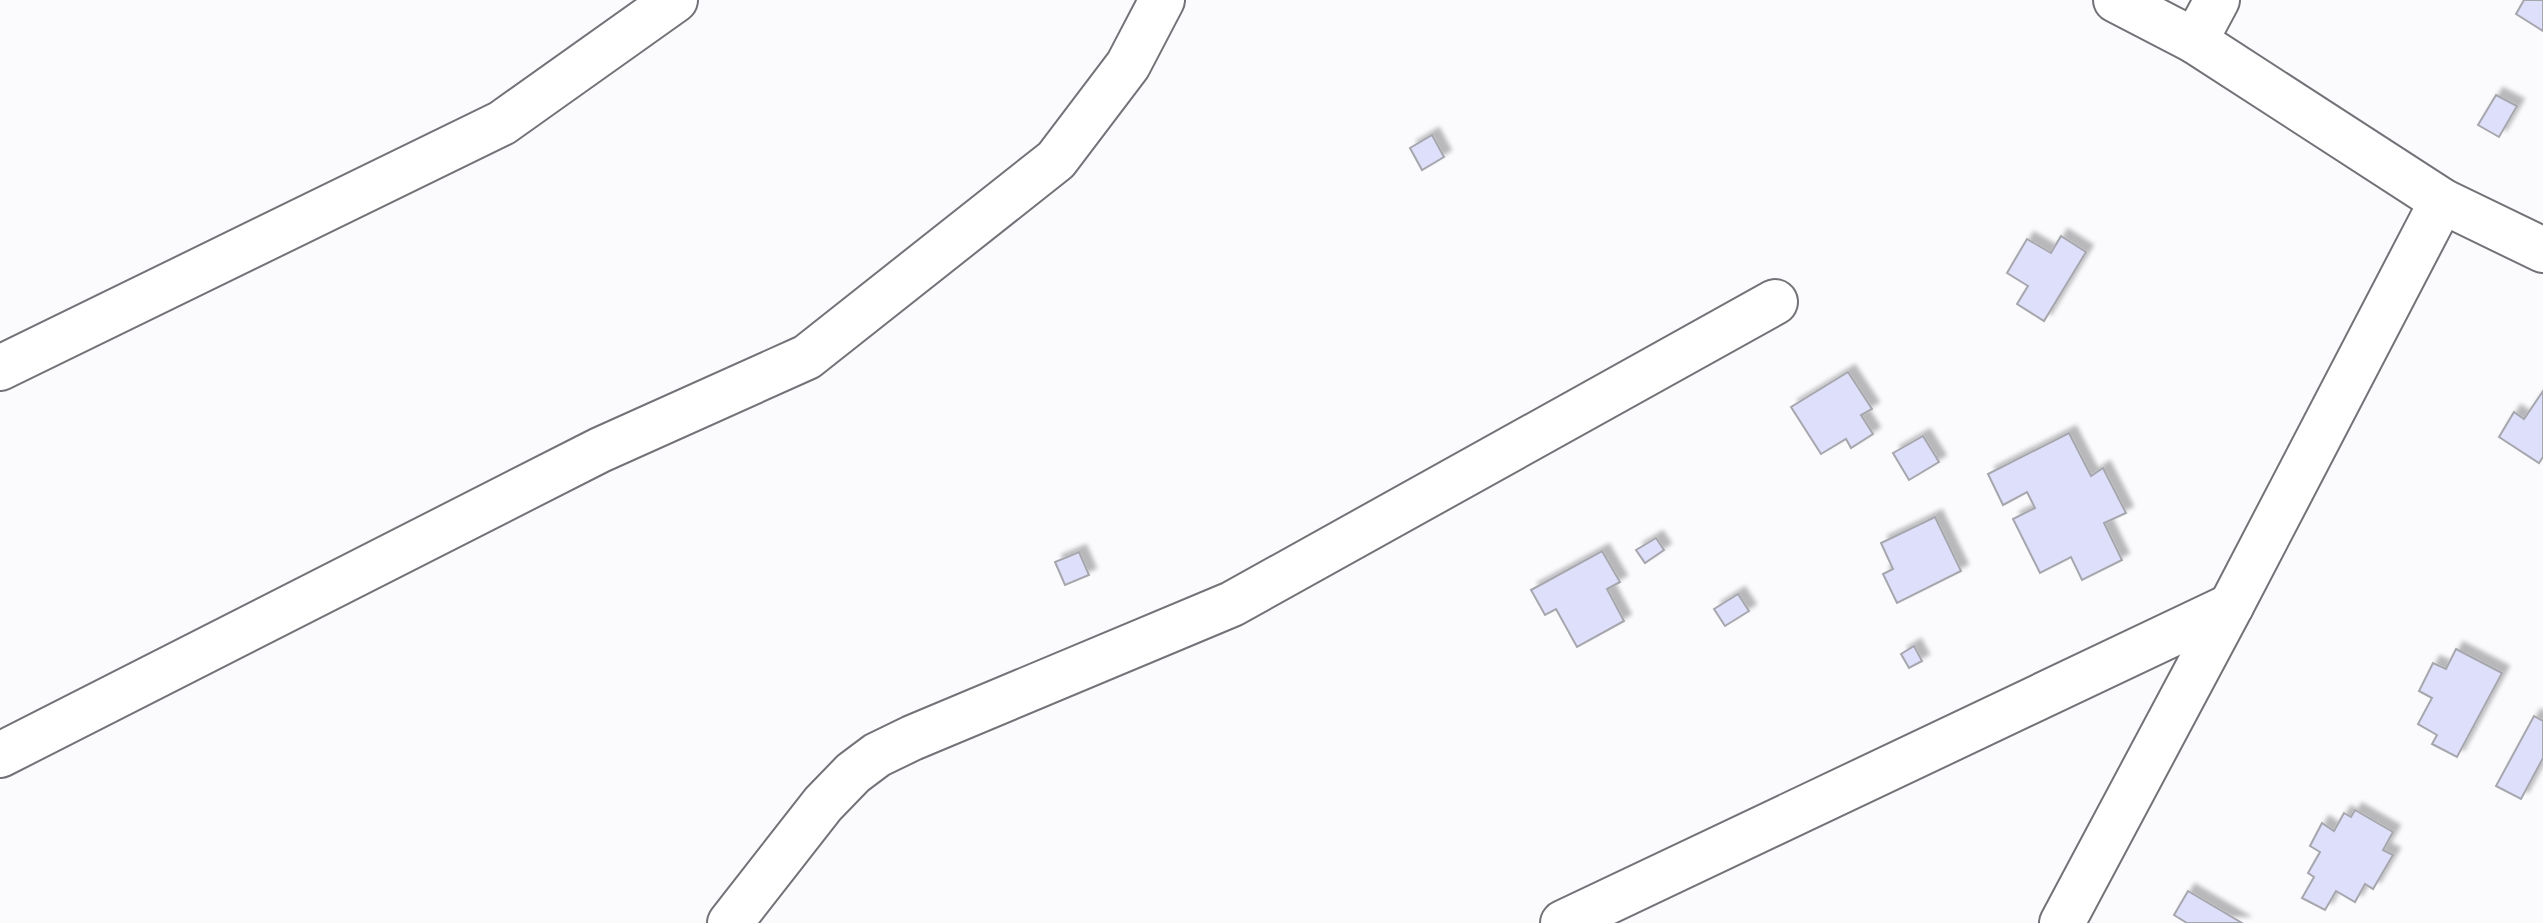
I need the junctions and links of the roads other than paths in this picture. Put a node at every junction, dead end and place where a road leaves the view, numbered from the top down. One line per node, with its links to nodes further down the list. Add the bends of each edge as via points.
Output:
1 (675, 0): 9 (street, via 502,123)
2 (1162, 0): 11 (street, via 1128,65 1056,160 807,357 600,450)
3 (2116, 0): 5 (street)
4 (2217, 0): 5 (street)
5 (2195, 41): 6 (street)
6 (2442, 201): 7 (street); 10 (street)
7 (2543, 250)
8 (1775, 302): 12 (street, via 1232,604 877,755 823,804)
9 (0, 368)
10 (2231, 606): 13 (street); 14 (street)
11 (0, 755)
12 (730, 923)
13 (1563, 923)
14 (2062, 923)

